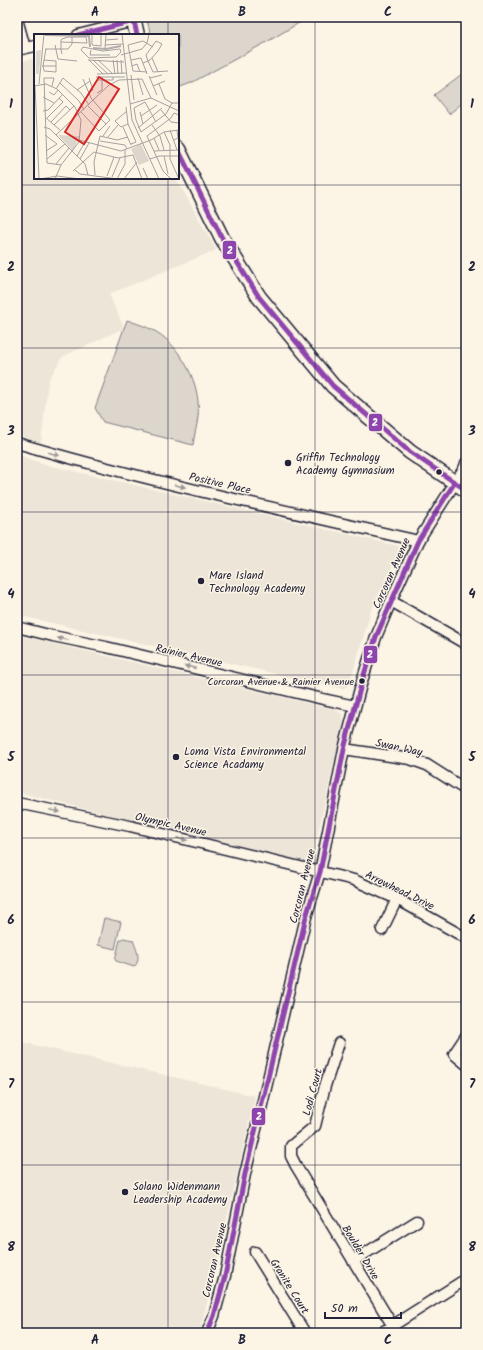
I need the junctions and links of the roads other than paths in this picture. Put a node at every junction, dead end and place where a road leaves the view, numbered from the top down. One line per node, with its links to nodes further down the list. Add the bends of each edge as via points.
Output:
1 (17, 18): 4 (street)
2 (134, 24): 3 (street)
3 (83, 34)
4 (26, 48)
5 (179, 151): 8 (street, via 222,238 259,297 333,386 410,452)
6 (17, 442): 9 (street, Positive Place, one-way to 9, via 86,463)
7 (466, 462): 8 (street, Corcoran Avenue)
8 (460, 486): 9 (street, Corcoran Avenue)
9 (418, 541): 10 (street, Corcoran Avenue)
10 (391, 601): 12 (street); 13 (street, Corcoran Avenue, via 376,637)
11 (17, 627): 13 (street, Rainier Avenue, one-way to 11)
12 (466, 644)
13 (356, 706): 14 (street, Corcoran Avenue)
14 (344, 750): 15 (street, Swan Way, via 410,759 427,765); 17 (street, Corcoran Avenue)
15 (466, 790)
16 (17, 803): 17 (street, Olympic Avenue, one-way to 17, via 130,826)
17 (320, 872): 18 (street, Arrowhead Drive, via 354,880); 30 (street, Corcoran Avenue, via 306,917 244,1174 225,1276)
18 (397, 899): 19 (street); 20 (street, Arrowhead Drive)
19 (382, 930)
20 (466, 938)
21 (466, 1036): 23 (street, via 454,1054)
22 (339, 1043): 24 (street, Lodi Court, via 315,1126 291,1146 291,1156)
23 (466, 1064)
24 (306, 1183): 27 (street, Boulder Drive)
25 (417, 1221): 27 (street)
26 (255, 1252): 31 (street, Granite Court)
27 (353, 1262): 29 (street, Boulder Drive)
28 (466, 1279): 29 (street)
29 (395, 1329): 32 (street)
30 (207, 1333)
31 (305, 1333)
32 (380, 1333)

